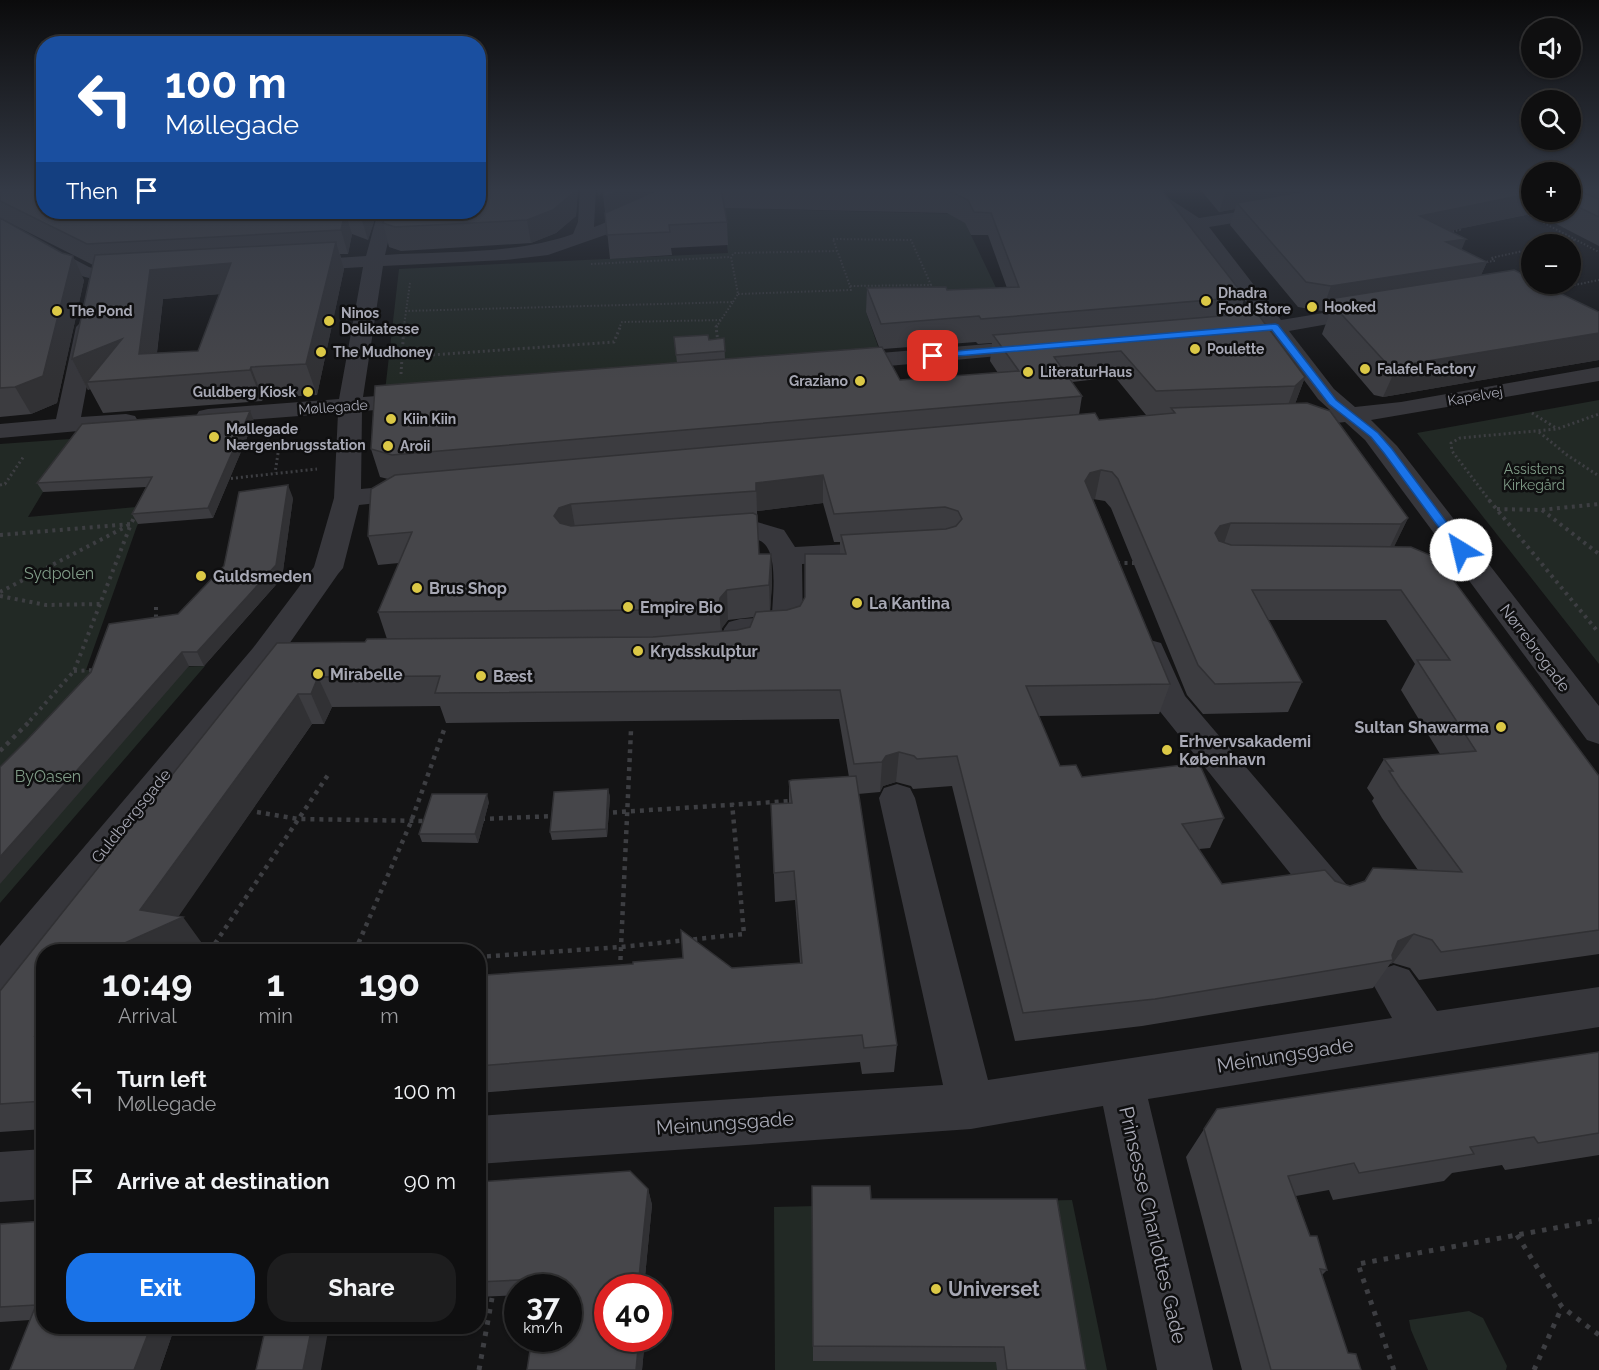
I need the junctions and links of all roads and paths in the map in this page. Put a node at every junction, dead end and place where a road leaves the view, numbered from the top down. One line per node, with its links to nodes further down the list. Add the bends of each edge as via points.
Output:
1 (837, 251): 19 (path)
2 (50, 252): 15 (street)
3 (376, 252): 10 (street, Guldbergsgade)
4 (523, 252): 10 (street)
5 (789, 252): 9 (path, via 734,253)
6 (916, 252): 19 (path, via 931,285)
7 (1219, 252): 25 (street, Nørrebrogade)
8 (1519, 252): 12 (path)
9 (731, 257): 11 (path); 20 (path)
10 (374, 261): 13 (street); 34 (street, Guldbergsgade)
11 (589, 264)
12 (1473, 264)
13 (282, 266)
14 (155, 273): 15 (street)
15 (97, 276): 41 (street)
16 (1599, 280): 18 (path)
17 (410, 282): 23 (path)
18 (1581, 284)
19 (849, 286): 20 (path, via 851,290)
20 (738, 294): 21 (path)
21 (733, 302): 23 (path); 24 (path)
22 (1395, 308): 25 (street)
23 (405, 312): 29 (path)
24 (723, 320): 27 (path, via 716,327); 29 (path, via 622,322 614,342)
25 (1275, 327): 26 (street); 37 (street, Nørrebrogade, via 1326,394)
26 (1207, 332)
27 (719, 345)
28 (1052, 345): 30 (street)
29 (403, 357): 32 (path)
30 (824, 365)
31 (1599, 374): 37 (street, Kapelvej)
32 (400, 378)
33 (444, 398): 34 (street, Møllegade)
34 (350, 406): 38 (street, Møllegade); 49 (street, Guldbergsgade)
35 (1531, 412): 42 (path)
36 (1599, 414): 42 (path)
37 (1350, 415): 40 (street, Kapelvej); 64 (street, Nørrebrogade, via 1388,451)
38 (183, 418)
39 (148, 420): 41 (street)
40 (1270, 422)
41 (68, 425): 43 (street)
42 (1557, 429): 44 (path)
43 (0, 431)
44 (1538, 432): 47 (path); 53 (path, via 1460,438 1451,443 1452,451)
45 (267, 440): 46 (path, via 279,447)
46 (275, 474): 48 (path); 49 (path)
47 (1599, 476)
48 (217, 480)
49 (348, 482): 50 (street); 73 (street, Guldbergsgade, via 328,568)
50 (442, 489)
51 (1599, 504): 54 (path)
52 (139, 505): 55 (path)
53 (1496, 509): 54 (path); 70 (path)
54 (1541, 510): 59 (path)
55 (130, 524): 56 (path); 65 (path); 66 (path)
56 (0, 535)
57 (689, 535): 60 (street, via 757,530 774,536)
58 (918, 549): 60 (street)
59 (1599, 554)
60 (787, 556): 71 (street, via 787,627 740,629 738,647)
61 (1108, 562): 62 (path)
62 (1140, 563)
63 (1436, 565): 64 (street)
64 (1472, 565): 78 (street, Nørrebrogade)
65 (0, 594): 66 (path, via 46,606)
66 (101, 604): 75 (path)
67 (156, 607): 69 (path)
68 (1141, 627): 92 (street, via 1170,701)
69 (156, 630)
70 (1598, 630)
71 (680, 651)
72 (299, 655): 73 (street)
73 (264, 656): 98 (street, Guldbergsgade)
74 (96, 670): 75 (path)
75 (74, 671): 79 (path)
76 (444, 730): 91 (path)
77 (631, 730): 85 (path)
78 (1599, 731)
79 (0, 751)
80 (328, 775): 88 (path)
81 (897, 798): 103 (street)
82 (803, 801): 83 (path)
83 (732, 803): 85 (path); 95 (path, via 744,934)
84 (257, 812): 88 (path)
85 (627, 812): 86 (path); 95 (path)
86 (603, 813)
87 (567, 815): 89 (path)
88 (298, 819): 91 (path); 93 (path)
89 (471, 819)
90 (435, 821): 91 (path)
91 (411, 822): 94 (path)
92 (1332, 896)
93 (215, 944)
94 (358, 944)
95 (621, 947): 96 (path); 97 (path)
96 (486, 956)
97 (620, 976)
98 (0, 977)
99 (1394, 984): 101 (street)
100 (1599, 1007): 101 (street, Meinungsgade)
101 (1426, 1033): 102 (street, Meinungsgade)
102 (1121, 1081): 103 (street, Meinungsgade); 115 (street, Prinsesse Charlottes Gade)
103 (971, 1106): 104 (street, Meinungsgade)
104 (486, 1139)
105 (36, 1175): 106 (street)
106 (0, 1177)
107 (1599, 1220): 108 (path)
108 (1517, 1235): 110 (path); 116 (path, via 1358,1264)
109 (492, 1298): 111 (path)
110 (1562, 1308): 113 (path); 117 (path)
111 (486, 1331)
112 (486, 1334): 114 (path)
113 (1599, 1335)
114 (479, 1370)
115 (1185, 1370)
116 (1394, 1370)
117 (1534, 1370)

